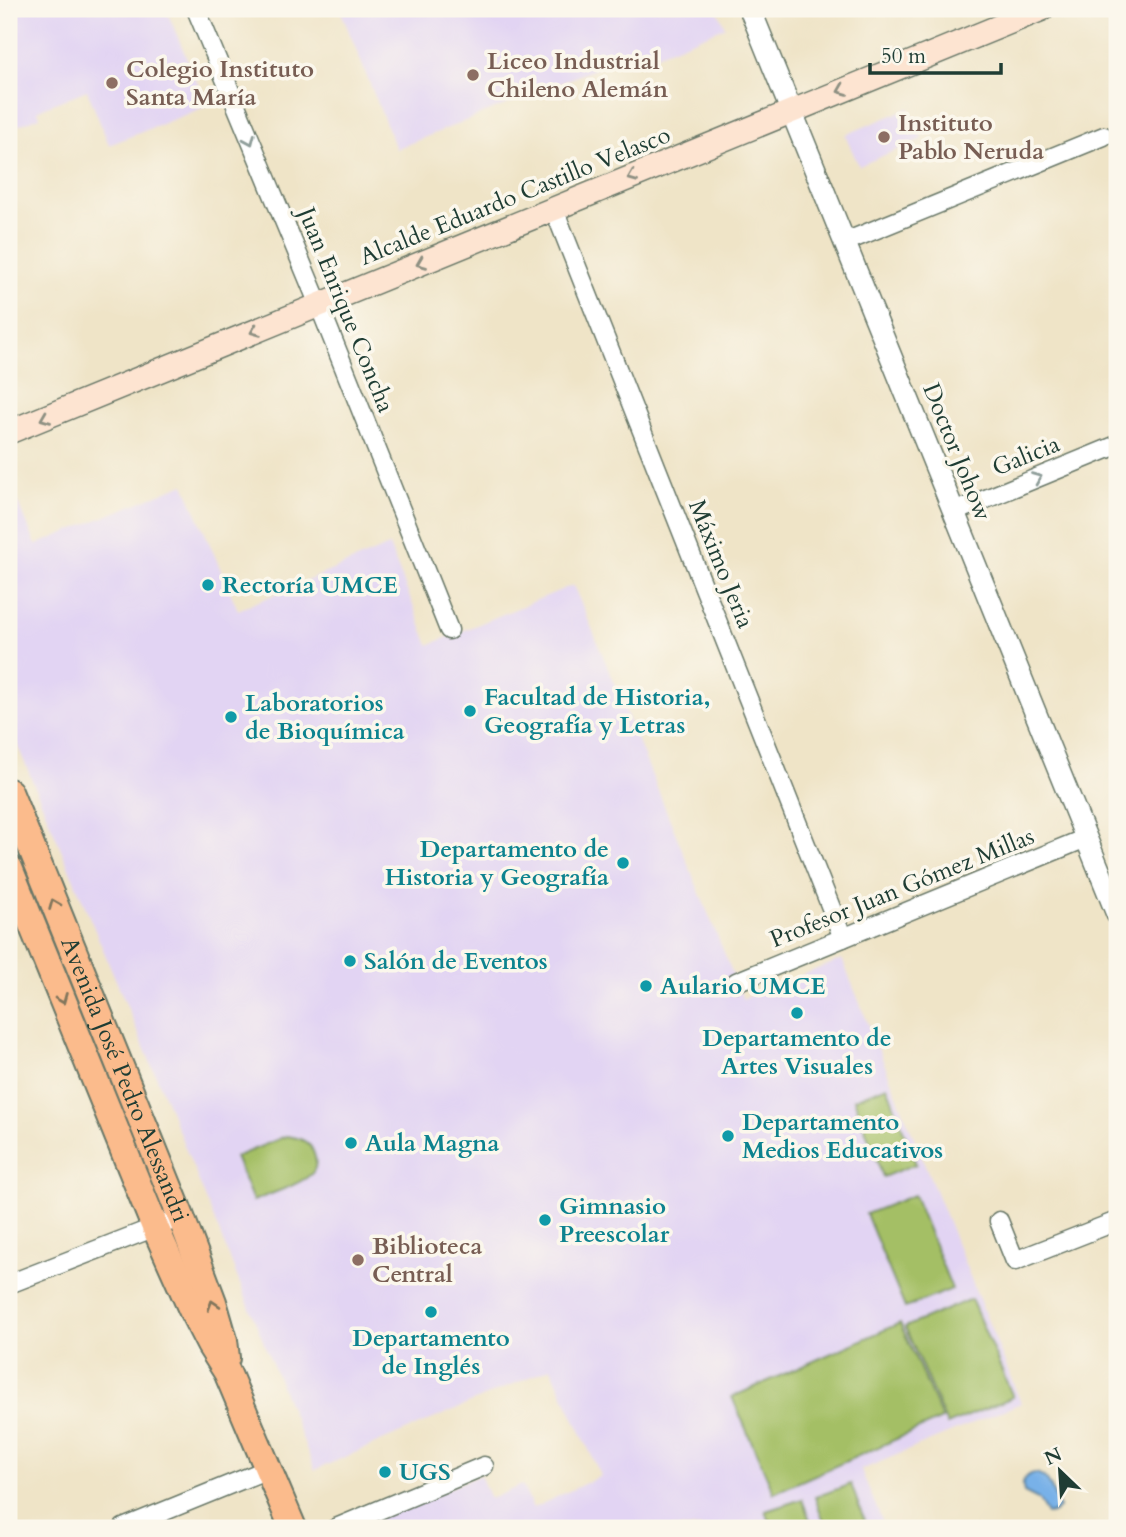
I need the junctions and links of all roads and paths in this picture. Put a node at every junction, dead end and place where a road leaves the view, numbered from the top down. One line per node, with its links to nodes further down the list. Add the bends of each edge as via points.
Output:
1 (196, 9): 8 (street, Juan Enrique Concha, one-way to 8)
2 (750, 9): 4 (street, Doctor Johow)
3 (1042, 9): 4 (main road, Alcalde Eduardo Castillo Velasco, one-way to 4)
4 (792, 111): 6 (main road, Alcalde Eduardo Castillo Velasco, one-way to 6); 7 (street, Doctor Johow)
5 (1104, 136): 7 (street)
6 (554, 209): 8 (main road, Alcalde Eduardo Castillo Velasco, one-way to 8); 17 (street, Máximo Jeria)
7 (845, 242): 11 (street, Doctor Johow)
8 (319, 305): 9 (main road, Alcalde Eduardo Castillo Velasco, one-way to 9); 12 (street, Juan Enrique Concha)
9 (9, 432)
10 (1117, 445): 11 (street, Galicia, one-way to 10)
11 (954, 512): 14 (street, Doctor Johow)
12 (449, 630)
13 (9, 792): 19 (main road, Avenida José Pedro Alessandri, one-way to 13)
14 (1086, 838): 16 (street, Doctor Johow); 17 (street, Profesor Juan Gómez Millas)
15 (9, 868): 22 (main road, Avenida José Pedro Alessandri, one-way to 22)
16 (1117, 914)
17 (843, 938): 18 (street, Profesor Juan Gómez Millas)
18 (736, 982)
19 (181, 1217): 22 (street); 24 (main road, Avenida José Pedro Alessandri, one-way to 19, via 213,1302)
20 (1117, 1220): 21 (street, via 1015,1261)
21 (999, 1221)
22 (156, 1227): 23 (street); 24 (main road, Avenida José Pedro Alessandri, via 192,1310)
23 (9, 1284)
24 (227, 1371): 26 (main road, Avenida José Pedro Alessandri)
25 (484, 1466): 29 (street)
26 (268, 1469): 27 (street); 28 (main road, Avenida José Pedro Alessandri)
27 (123, 1528)
28 (293, 1528)
29 (336, 1528)

